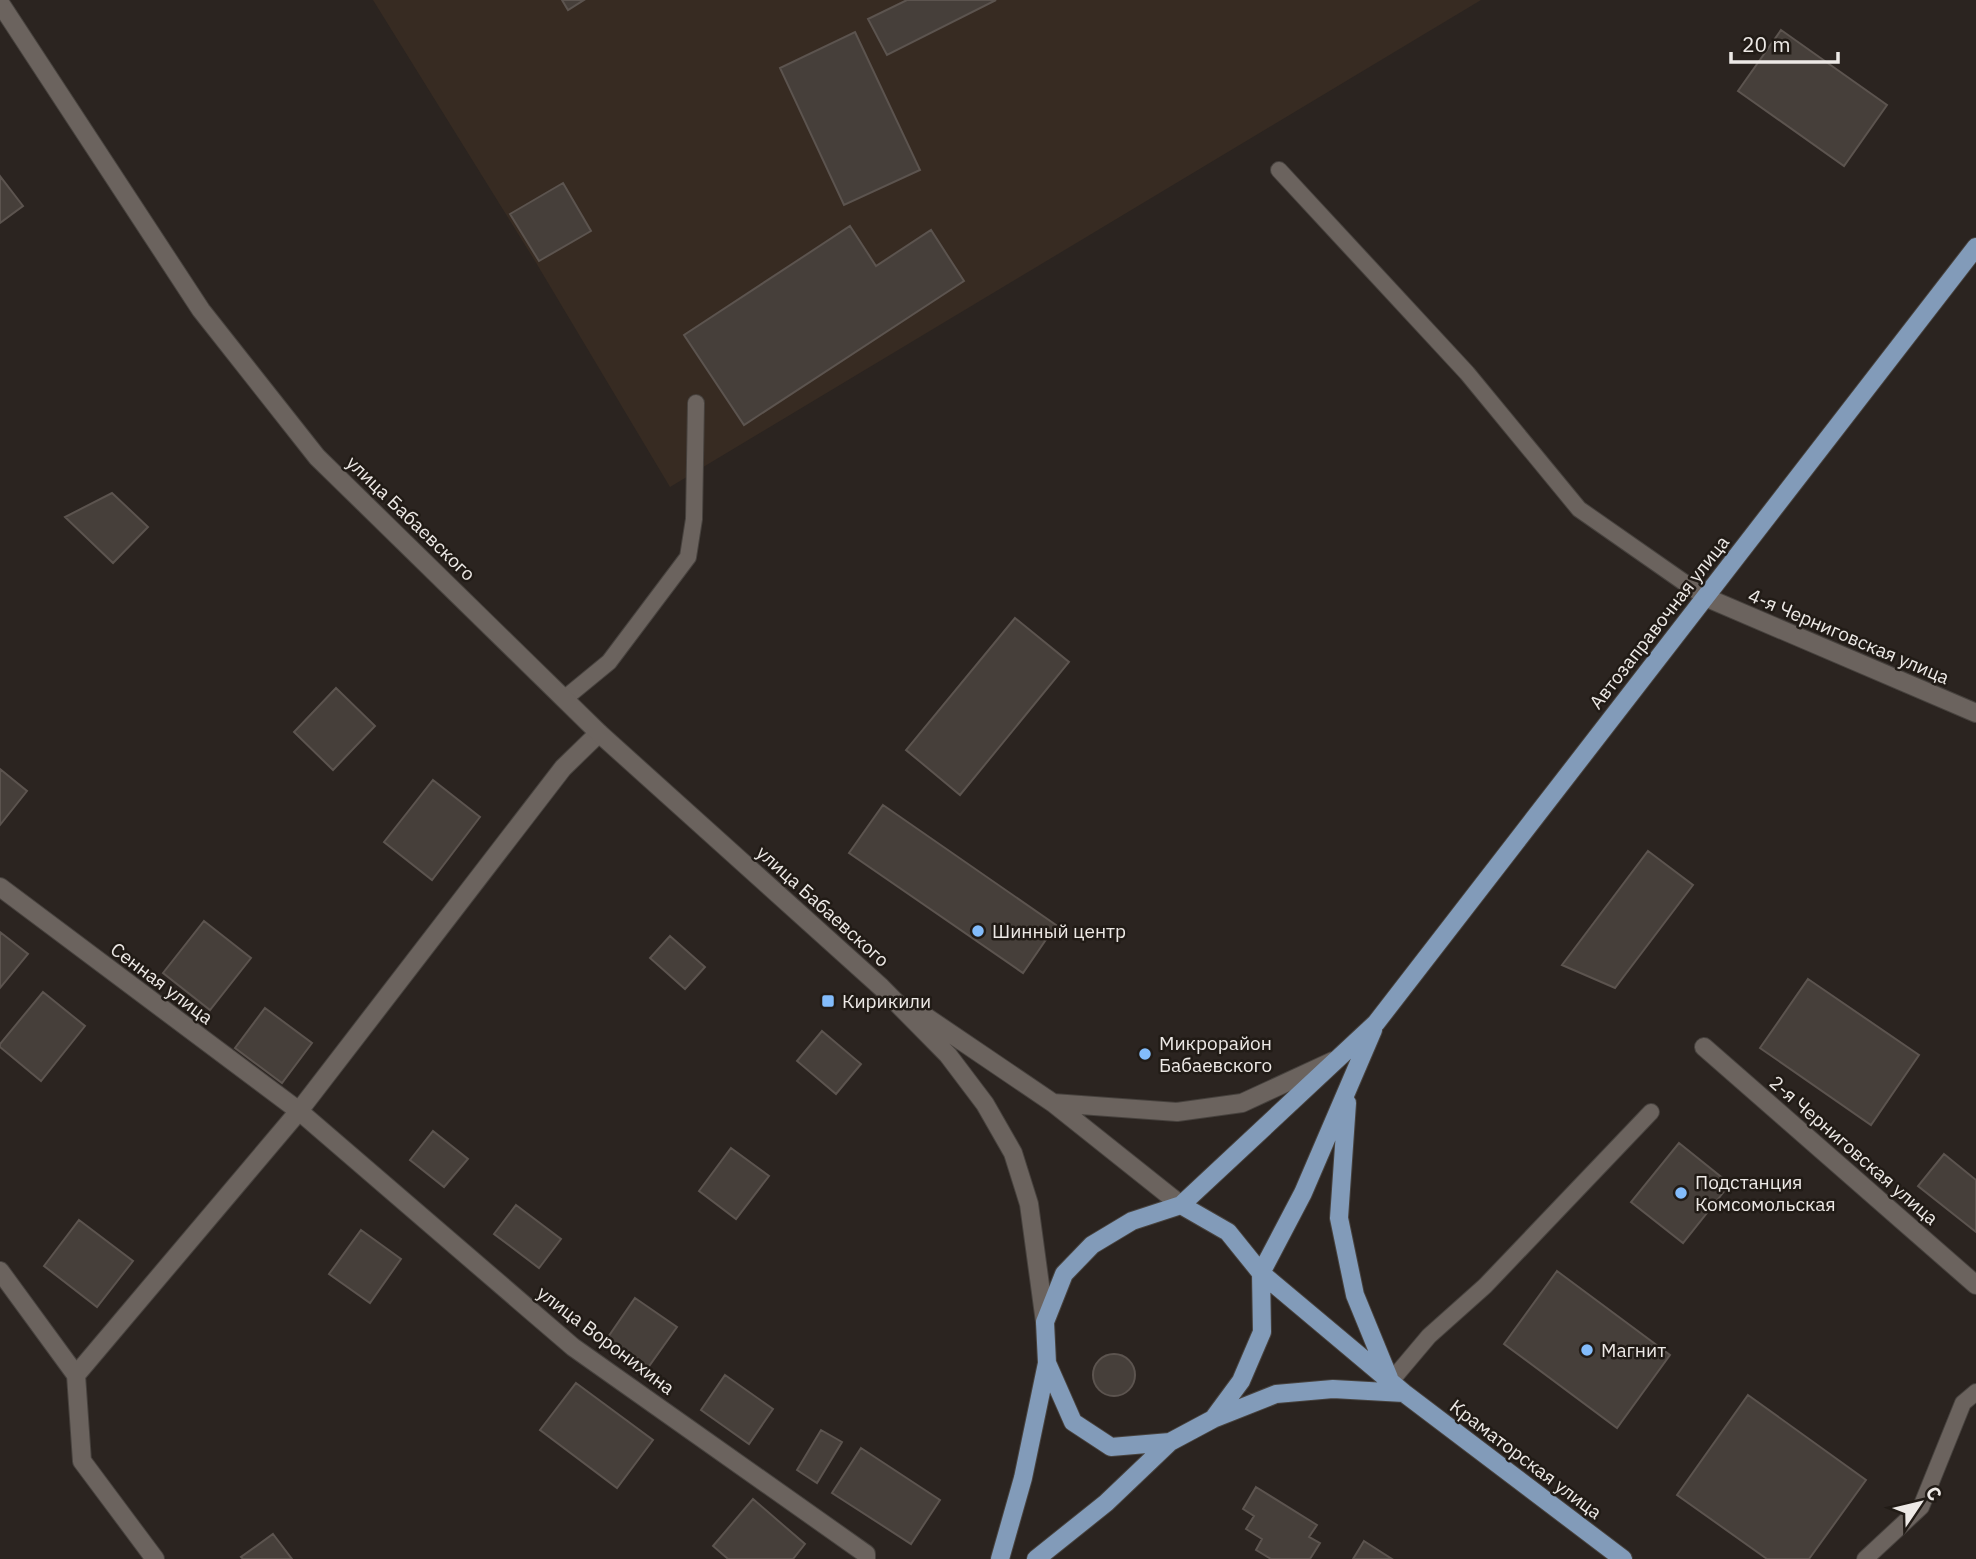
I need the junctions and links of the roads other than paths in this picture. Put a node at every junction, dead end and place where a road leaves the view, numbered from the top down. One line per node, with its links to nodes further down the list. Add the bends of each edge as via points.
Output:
1 (0, 3): 6 (street, улица Бабаевского, via 201,310 317,457)
2 (1279, 170): 5 (lane, via 1467,373 1580,509)
3 (1976, 247): 5 (main road, Автозаправочная улица)
4 (696, 403): 6 (lane, via 694,519 688,557 609,662)
5 (1705, 597): 7 (street, 4-я Черниговская улица); 11 (main road, Автозаправочная улица)
6 (564, 699): 8 (street, улица Бабаевского)
7 (1976, 713)
8 (599, 733): 10 (street, улица Бабаевского); 16 (street, via 563,768)
9 (0, 887): 16 (street, Сенная улица)
10 (881, 987): 15 (street); 22 (street, via 948,1055 985,1104 1013,1153 1029,1204)
11 (1376, 1023): 13 (main road); 14 (main road)
12 (1704, 1047): 21 (street, 2-я Черниговская улица)
13 (1339, 1058): 15 (street, via 1242,1103 1177,1112); 18 (main road)
14 (1348, 1088): 20 (main road, via 1303,1193); 25 (main road, via 1339,1218 1355,1295)
15 (1053, 1103): 18 (street)
16 (299, 1111): 24 (street); 30 (street, улица Воронихина, via 573,1347 866,1554)
17 (1651, 1112): 25 (lane, via 1485,1286 1429,1336)
18 (1181, 1205): 20 (main road, via 1228,1232); 22 (main road, via 1132,1221 1092,1245 1064,1275)
19 (0, 1271): 24 (street)
20 (1261, 1273): 25 (main road, Краматорская улица); 27 (main road, via 1262,1332 1241,1381)
21 (1976, 1285)
22 (1045, 1322): 23 (main road)
23 (1046, 1363): 28 (main road, via 1073,1422 1111,1447); 31 (main road, via 1024,1478)
24 (76, 1375): 29 (street, via 82,1461)
25 (1397, 1387): 27 (main road, via 1276,1394); 33 (main road, Краматорская улица)
26 (1976, 1392): 34 (lane, via 1963,1403 1921,1507)
27 (1213, 1419): 28 (main road)
28 (1170, 1442): 32 (main road)
29 (155, 1559)
30 (866, 1559)
31 (1000, 1559)
32 (1036, 1559)
33 (1623, 1559)
34 (1866, 1559)

